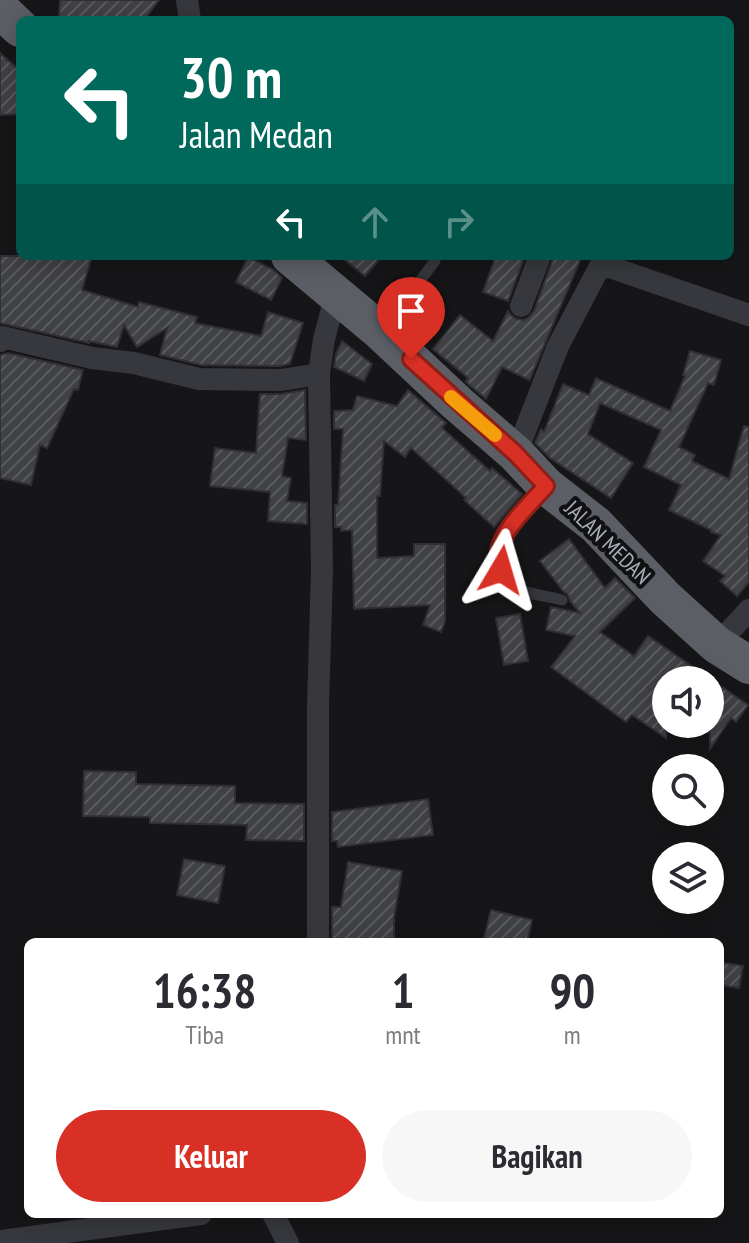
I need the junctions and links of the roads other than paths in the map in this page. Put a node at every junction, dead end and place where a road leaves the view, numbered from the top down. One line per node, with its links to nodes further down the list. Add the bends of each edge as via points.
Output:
1 (0, 9): 2 (highway)
2 (16, 24)
3 (295, 260): 8 (highway, JALAN MEDAN)
4 (435, 260): 11 (lane)
5 (538, 260): 9 (street)
6 (593, 260): 7 (street)
7 (606, 266): 10 (street); 14 (street, via 596,271 558,346)
8 (336, 294): 11 (highway, JALAN MEDAN); 13 (street)
9 (521, 306)
10 (749, 315)
11 (381, 332): 14 (highway, JALAN MEDAN)
12 (0, 341): 13 (street, via 2,337 199,379 281,380)
13 (319, 374): 20 (street)
14 (516, 454): 15 (highway, JALAN MEDAN)
15 (546, 486): 16 (lane, via 505,533 498,565 515,588); 18 (highway, JALAN MEDAN, via 596,525)
16 (562, 600)
17 (749, 610): 18 (street)
18 (717, 645): 19 (highway, JALAN MEDAN)
19 (749, 665)
20 (318, 938)
21 (171, 1218): 23 (street)
22 (275, 1218): 24 (street)
23 (0, 1241)
24 (288, 1243)

